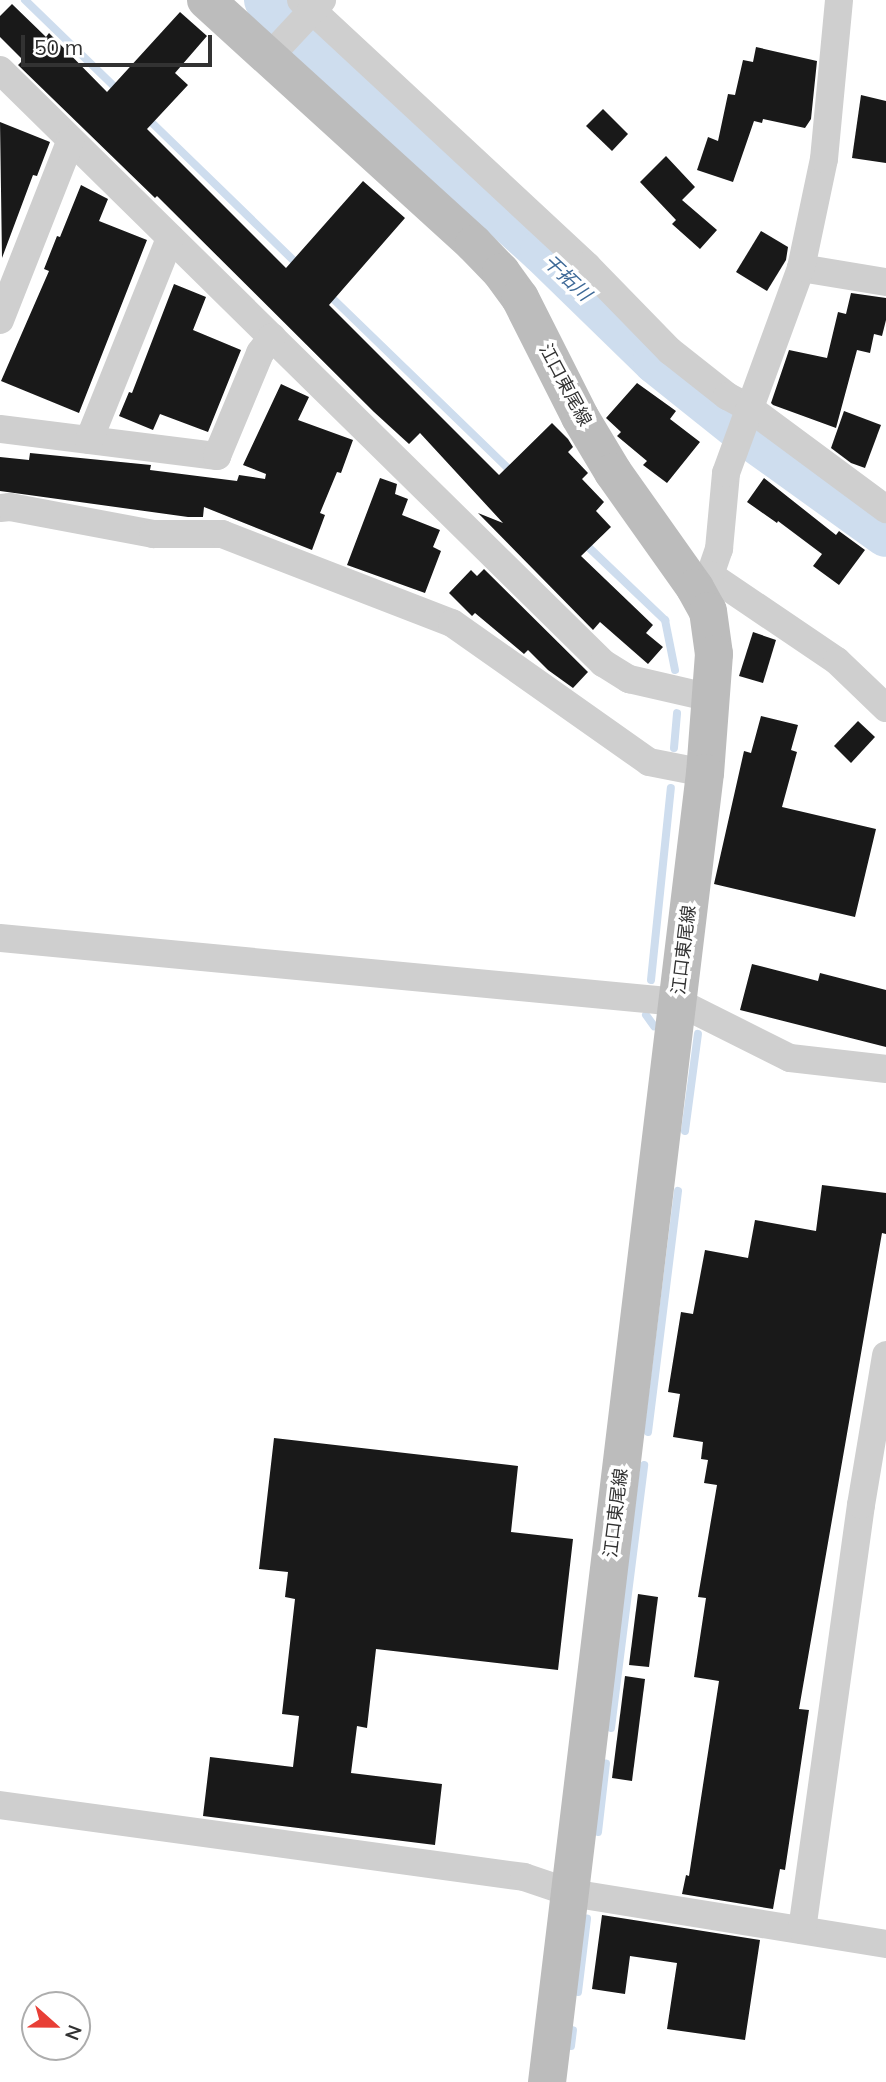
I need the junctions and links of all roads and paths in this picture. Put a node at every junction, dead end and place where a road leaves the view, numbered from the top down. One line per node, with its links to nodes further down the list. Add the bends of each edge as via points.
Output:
1 (206, 0): 4 (main road, 江口東尾線)
2 (839, 0): 8 (street, via 824,159)
3 (311, 6): 4 (street); 12 (street, via 587,266 670,351)
4 (277, 48): 17 (main road, 江口東尾線, via 501,272 520,298 613,472)
5 (0, 70): 6 (street)
6 (71, 140): 7 (street); 10 (street)
7 (170, 238): 11 (street); 14 (street)
8 (801, 268): 9 (street); 12 (street)
9 (886, 282)
10 (0, 320)
11 (272, 337): 14 (street, via 260,353 218,456); 18 (street, via 603,663 629,679)
12 (747, 410): 16 (street); 17 (street, via 724,483 719,549)
13 (0, 429): 14 (street)
14 (89, 440)
15 (0, 508): 20 (street, via 153,534 222,534 452,623 649,762)
16 (886, 509)
17 (703, 582): 18 (main road, 江口東尾線, via 714,654); 19 (street, via 837,661)
18 (712, 698): 20 (main road, 江口東尾線)
19 (886, 708)
20 (705, 773): 22 (main road, 江口東尾線)
21 (0, 938): 22 (street)
22 (678, 1002): 23 (street, via 790,1058); 27 (main road, 江口東尾線)
23 (886, 1069)
24 (886, 1355): 25 (street)
25 (874, 1507): 28 (street)
26 (0, 1805): 27 (street, via 524,1877)
27 (571, 1893): 28 (street); 30 (main road, 江口東尾線)
28 (802, 1930): 29 (street)
29 (886, 1944)
30 (547, 2082)

